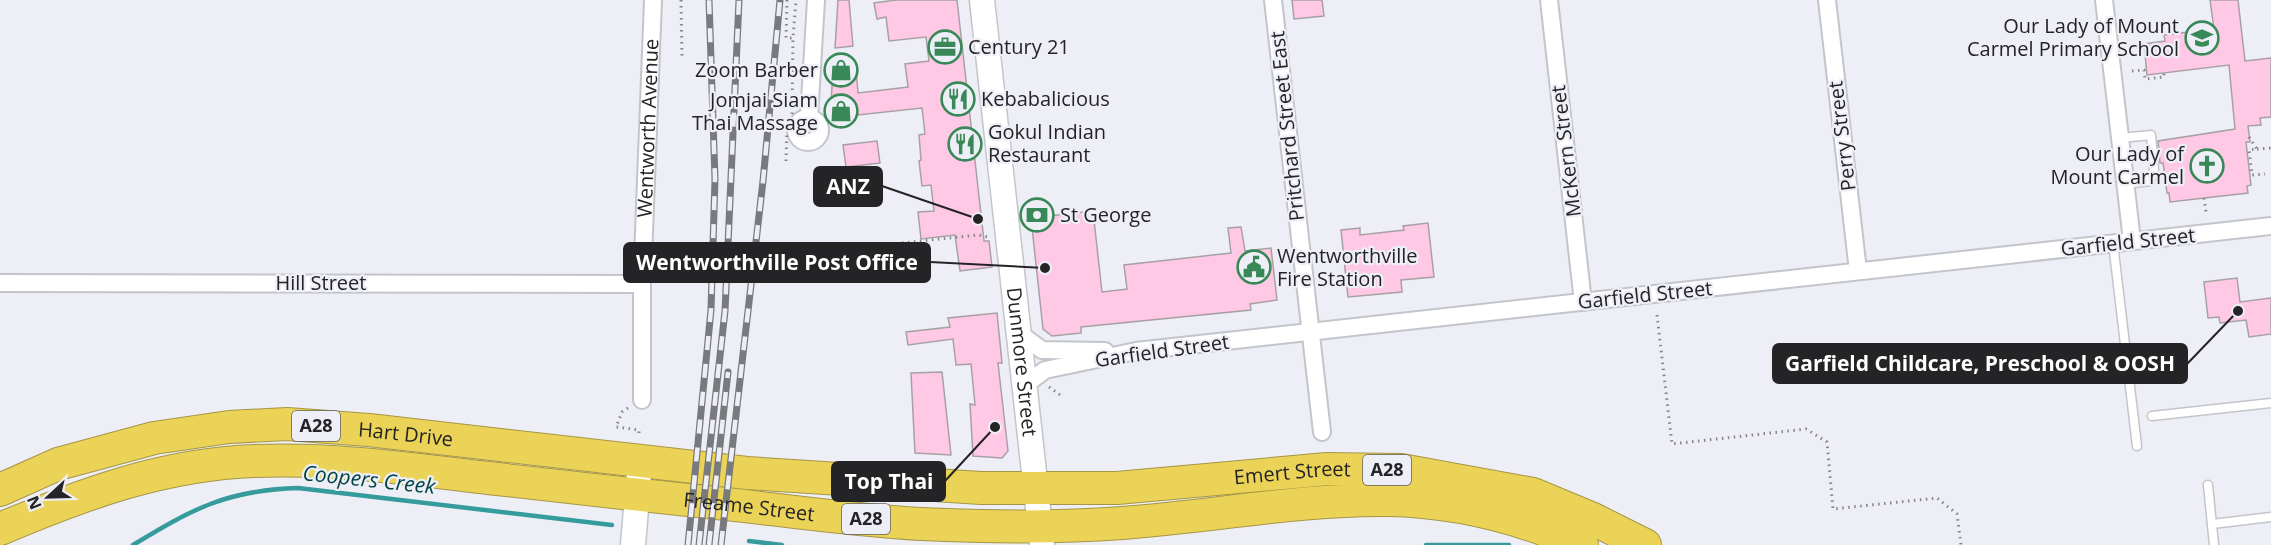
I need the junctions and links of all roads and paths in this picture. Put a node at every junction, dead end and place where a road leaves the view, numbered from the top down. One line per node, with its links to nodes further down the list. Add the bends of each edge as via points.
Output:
1 (653, 0): 32 (street, Wentworth Avenue)
2 (681, 0): 12 (path)
3 (787, 0): 11 (path, via 786,38)
4 (796, 0): 11 (path)
5 (816, 0): 15 (street)
6 (982, 0): 36 (street, Dunmore Street)
7 (1273, 0): 35 (street, Pritchard Street East)
8 (1549, 0): 33 (street, McKern Street)
9 (1827, 0): 30 (street, Perry Street)
10 (2104, 0): 17 (street)
11 (793, 38): 20 (path, via 792,113 787,126)
12 (682, 57)
13 (2132, 71): 14 (path, via 2144,70 2145,79 2164,77)
14 (2164, 73)
15 (809, 118)
16 (2249, 137): 19 (path)
17 (2121, 138): 22 (street); 22 (lane, via 2151,135 2154,170 2150,181)
18 (2271, 148): 19 (path)
19 (2257, 149): 21 (path, via 2249,150 2252,175)
20 (786, 161)
21 (2265, 174)
22 (2126, 183): 27 (street)
23 (2204, 198): 24 (path)
24 (2206, 212)
25 (2271, 226): 27 (street, Garfield Street)
26 (990, 238): 28 (path, via 978,235)
27 (2132, 241): 29 (street, Garfield Street)
28 (902, 243)
29 (2113, 243): 30 (street, Garfield Street); 45 (lane)
30 (1858, 271): 33 (street, Garfield Street)
31 (0, 284): 32 (street, Hill Street)
32 (642, 284): 41 (street, Wentworth Avenue)
33 (1583, 302): 35 (street, Garfield Street)
34 (1657, 315): 58 (path, via 1672,444 1806,429 1827,442 1833,509 1937,498 1957,514)
35 (1310, 332): 37 (street, Garfield Street); 44 (street, Pritchard Street East)
36 (1019, 333): 37 (street, via 1042,350); 38 (street, Dunmore Street)
37 (1136, 351): 38 (street, Garfield Street, via 1045,370)
38 (1025, 385): 48 (street, Dunmore Street)
39 (1049, 387): 40 (path)
40 (1064, 397)
41 (642, 400): 46 (path, via 622,412 616,421 616,427 639,430)
42 (2271, 403): 43 (lane)
43 (2152, 416)
44 (1322, 432)
45 (2137, 446)
46 (637, 452): 48 (highway, Freame Street / A28, via 747,473); 49 (highway, Hart Drive / A28, via 287,424 229,427 154,438 98,452 58,464); 50 (street)
47 (2208, 485): 52 (lane)
48 (1036, 489): 54 (street, Dunmore Street); 57 (highway, Emert Street / A28, via 1117,488 1327,470 1401,470 1533,494)
49 (0, 490)
50 (638, 496): 53 (highway, Hart Drive / A28, via 444,473 303,461 251,461 143,477 96,490); 54 (highway, Freame Street / A28); 55 (street)
51 (2271, 517): 52 (lane)
52 (2212, 524): 59 (lane)
53 (0, 529)
54 (1041, 536): 56 (highway, Emert Street / A28, via 1121,524 1386,500 1473,509)
55 (633, 545)
56 (1582, 545)
57 (1645, 545)
58 (1961, 545)
59 (2214, 545)

